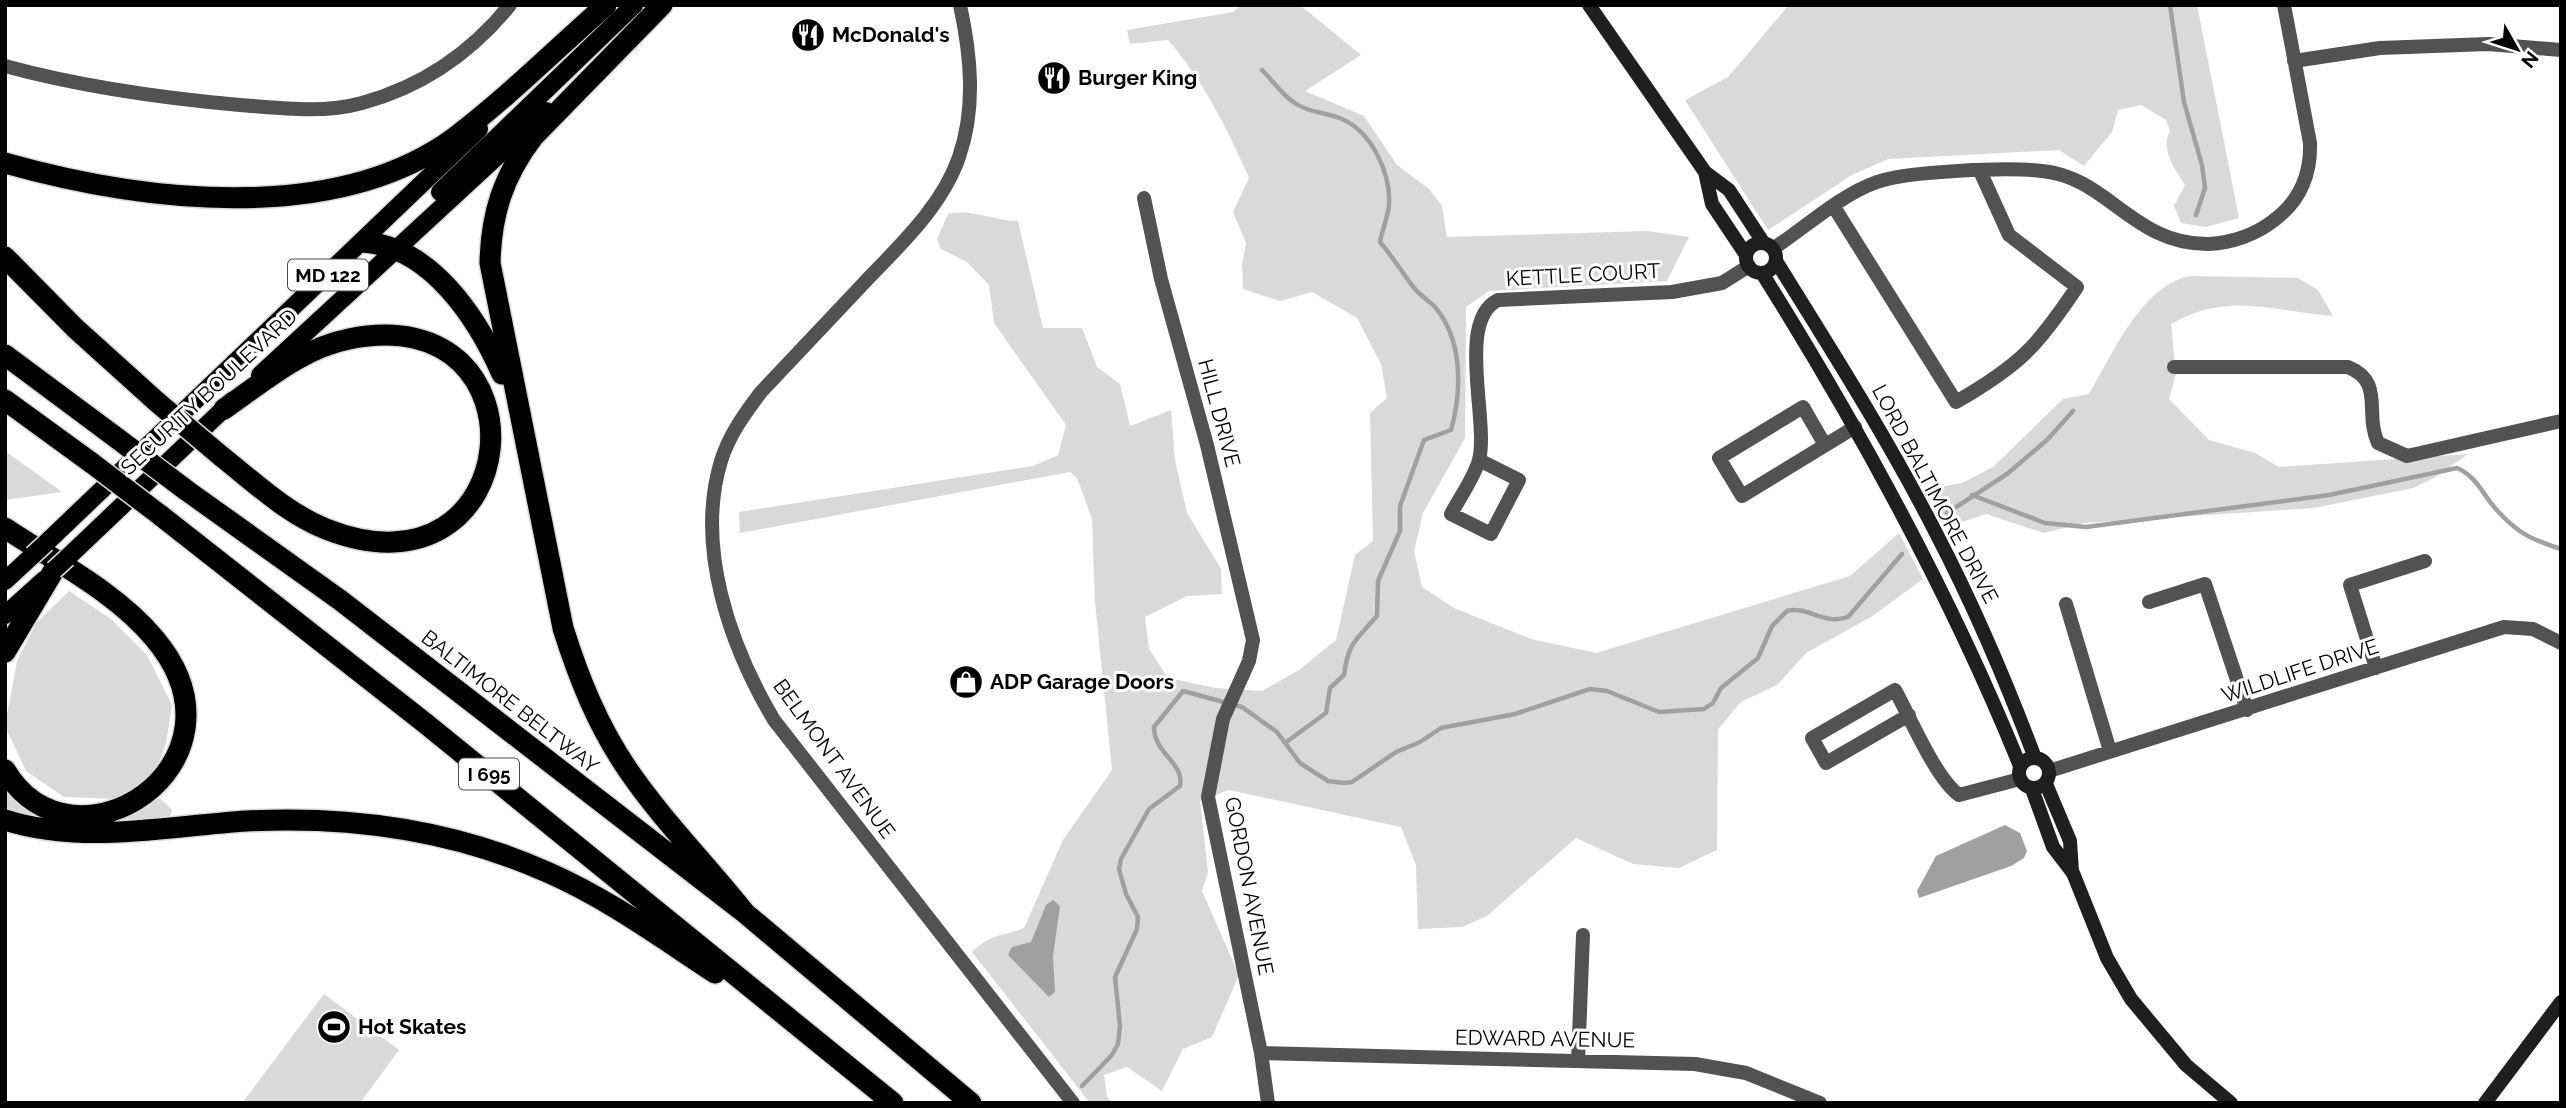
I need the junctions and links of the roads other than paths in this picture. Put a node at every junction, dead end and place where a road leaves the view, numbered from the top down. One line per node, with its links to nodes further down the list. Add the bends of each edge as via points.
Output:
1 (510, 5): 10 (street, via 440,70 372,99 337,107 266,107 126,92)
2 (607, 5): 11 (highway, via 453,138 379,175 285,194 197,197 131,191); 16 (main road, SECURITY BOULEVARD / MD 122)
3 (634, 5): 17 (main road, via 397,232)
4 (662, 5): 17 (main road, SECURITY BOULEVARD / MD 122); 28 (highway, via 533,137 517,158 495,208 490,263)
5 (960, 5): 63 (street, BELMONT AVENUE, via 970,90 967,128 947,185 909,236 743,416 721,460 711,514 712,541 735,638 755,689 774,720)
6 (1589, 5): 13 (main road, LORD BALTIMORE DRIVE)
7 (2284, 5): 9 (street)
8 (2561, 50): 9 (street, via 2488,44 2380,48)
9 (2294, 61): 12 (street, via 2310,143 2306,179 2281,215 2242,237 2220,244 2177,241 2139,224 2069,176 2038,170)
10 (5, 66)
11 (5, 163)
12 (1980, 171): 15 (street, via 1889,179); 15 (street, via 2009,234 2077,286 2047,332 2018,363 1956,402)
13 (1705, 172): 18 (main road, LORD BALTIMORE DRIVE, via 1729,190); 20 (main road, LORD BALTIMORE DRIVE, via 1712,204)
14 (1144, 198): 41 (street, HILL DRIVE)
15 (1834, 207): 18 (street)
16 (363, 242): 17 (highway); 37 (main road, SECURITY BOULEVARD / MD 122)
17 (396, 247): 26 (main road, SECURITY BOULEVARD / MD 122); 28 (highway, via 432,273 474,320)
18 (1771, 251): 20 (main road, via 1771,270); 20 (main road, via 1754,244); 48 (main road, LORD BALTIMORE DRIVE, via 1936,532 1995,657)
19 (5, 257): 26 (highway, bridge, via 157,402 278,502 325,528 389,542 425,536 457,517 480,487 492,454 491,420 469,374 437,347 397,335 346,339 318,349)
20 (1752, 265): 30 (main road, LORD BALTIMORE DRIVE); 33 (street, KETTLE COURT, via 1722,283 1672,292 1490,304 1482,312 1478,335)
21 (5, 345): 24 (highway)
22 (5, 355): 24 (highway, BALTIMORE BELTWAY / I 695)
23 (2174, 367): 29 (street, via 2348,367 2368,381 2372,431 2378,443 2407,456)
24 (61, 397): 55 (highway, BALTIMORE BELTWAY / I 695, bridge, via 340,600)
25 (5, 400): 31 (highway, I 695)
26 (224, 409): 36 (main road, SECURITY BOULEVARD / MD 122)
27 (5, 410): 31 (highway)
28 (519, 415): 55 (highway, via 563,628 589,702 646,795)
29 (2561, 421)
30 (1855, 427): 32 (street); 50 (main road, LORD BALTIMORE DRIVE, via 1952,608)
31 (58, 439): 58 (highway, I 695, bridge, via 436,731)
32 (1825, 445): 32 (street, via 1742,496 1719,458 1803,407)
33 (1479, 460): 33 (street, KETTLE COURT, via 1451,514 1491,534 1519,481)
34 (5, 528): 49 (highway, via 102,592 145,627 169,658 186,705 186,726 175,763 153,789 118,810 85,815 55,810 20,789)
35 (2425, 561): 44 (street, via 2350,585)
36 (61, 564): 40 (main road, SECURITY BOULEVARD / MD 122); 43 (highway)
37 (5, 581)
38 (2150, 602): 45 (street, via 2205,584)
39 (2066, 604): 47 (street)
40 (5, 615)
41 (1253, 640): 59 (street, GORDON AVENUE, via 1216,748 1208,797)
42 (2561, 643): 44 (street, WILDLIFE DRIVE, via 2533,628 2504,627)
43 (5, 652)
44 (2376, 668): 45 (street, WILDLIFE DRIVE)
45 (2247, 710): 47 (street, WILDLIFE DRIVE)
46 (1909, 715): 46 (street, via 1895,690 1812,738 1826,763); 50 (street, via 1947,786 1959,795)
47 (2110, 751): 51 (street, WILDLIFE DRIVE)
48 (2035, 758): 50 (main road, via 2027,760); 51 (main road, via 2045,762)
49 (5, 770)
50 (2020, 773): 52 (main road)
51 (2048, 777): 52 (main road); 54 (main road, via 2070,841)
52 (2032, 789): 54 (main road, via 2053,847)
53 (5, 820): 58 (highway, via 48,831 89,834 297,819 353,822 456,840 548,872 621,910)
54 (2073, 873): 66 (main road, via 2107,958 2131,999 2186,1065)
55 (745, 913): 62 (highway, BALTIMORE BELTWAY / I 695)
56 (1583, 935): 60 (street)
57 (2561, 1002): 67 (main road)
58 (813, 1038): 61 (highway, I 695)
59 (1261, 1053): 60 (street, EDWARD AVENUE); 64 (street, GORDON AVENUE)
60 (1578, 1061): 65 (street, EDWARD AVENUE, via 1722,1067)
61 (893, 1103)
62 (971, 1103)
63 (1073, 1103)
64 (1268, 1103)
65 (1820, 1103)
66 (2231, 1103)
67 (2485, 1103)

